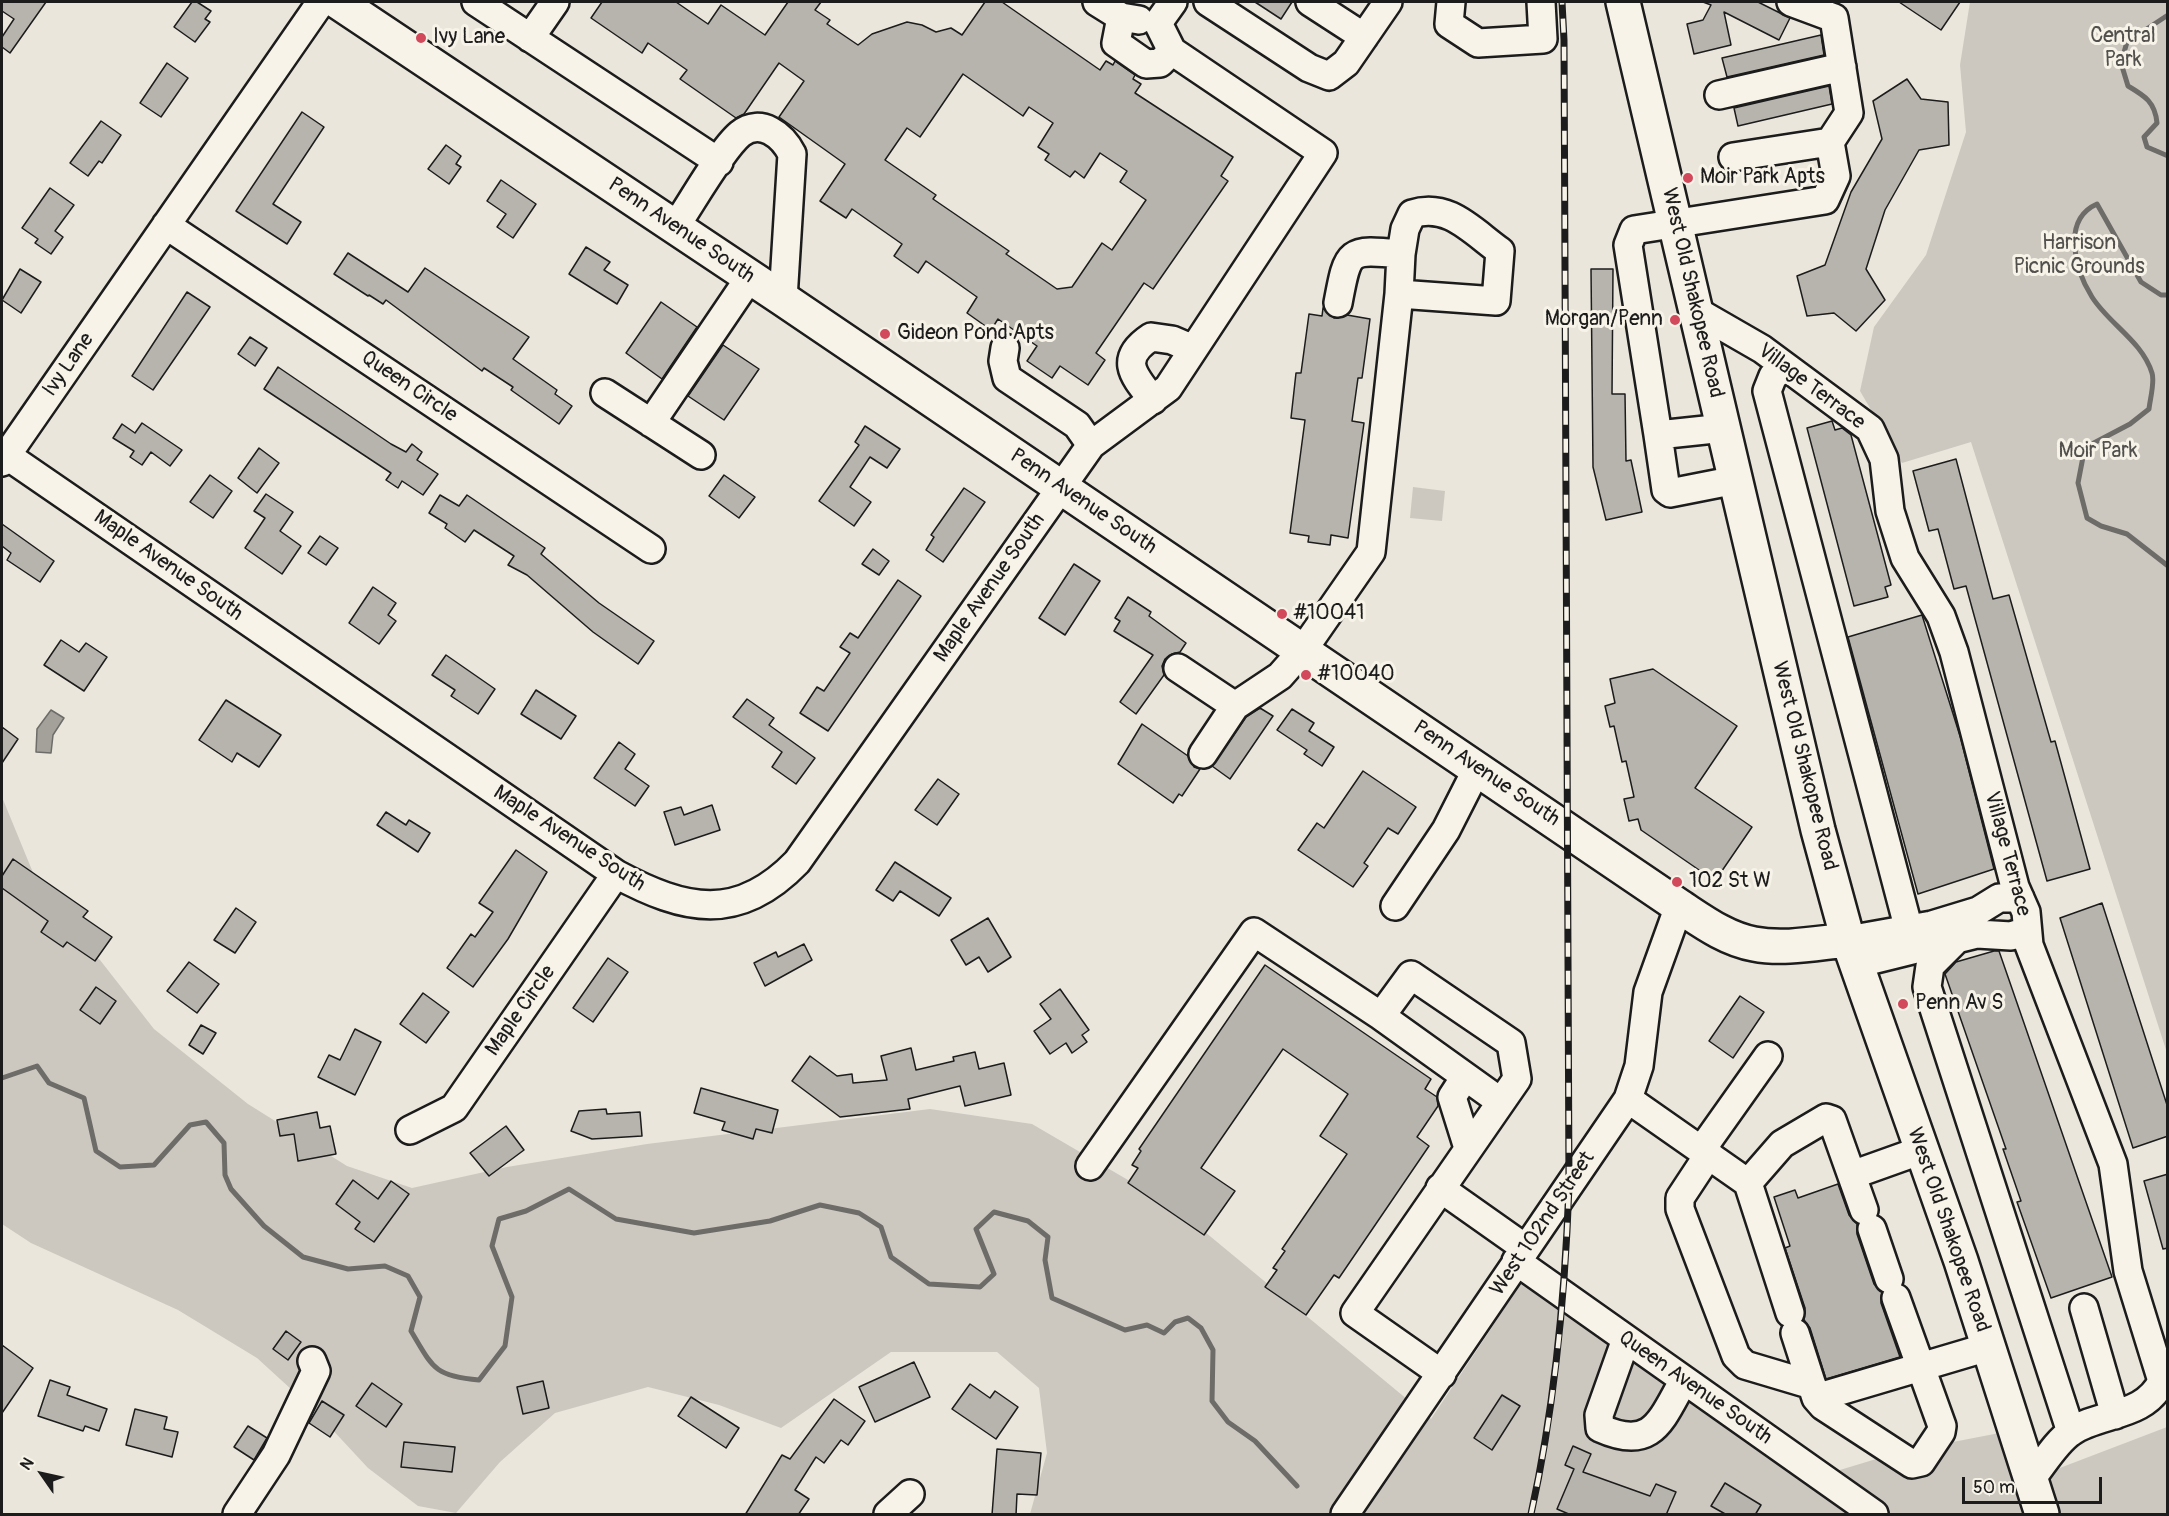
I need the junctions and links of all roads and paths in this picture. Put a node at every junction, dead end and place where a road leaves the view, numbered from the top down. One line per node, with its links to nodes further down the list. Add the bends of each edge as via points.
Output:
1 (321, 2): 23 (street, Ivy Lane)
2 (338, 2): 25 (main road, Penn Avenue South)
3 (476, 2): 16 (street)
4 (555, 2): 16 (street)
5 (1097, 2): 14 (street)
6 (1208, 2): 15 (street, via 1309,68 1329,76 1346,63)
7 (1310, 2): 15 (street)
8 (1388, 2): 15 (street)
9 (1451, 2): 10 (street, via 1449,24 1478,43 1543,39)
10 (1541, 2)
11 (1623, 2): 24 (main road, West Old Shakopee Road)
12 (1791, 2): 18 (street, via 1834,18)
13 (1165, 12): 14 (street); 17 (street)
14 (1121, 17): 17 (street, via 1116,43 1146,64 1160,63)
15 (1364, 37)
16 (530, 38): 22 (street)
17 (1172, 51): 33 (street, Maple Avenue South, via 1323,153)
18 (1842, 67): 19 (street); 20 (street, via 1849,113)
19 (1719, 95)
20 (1830, 142): 21 (street); 24 (street, via 1836,176 1825,200)
21 (1734, 157)
22 (719, 162): 25 (street); 29 (street, via 741,134 754,128 769,129 784,139 792,154)
23 (166, 225): 42 (street, Ivy Lane); 45 (street, Queen Circle)
24 (1676, 225): 31 (main road, West Old Shakopee Road); 39 (street, via 1634,230 1628,245)
25 (675, 227): 27 (main road, Penn Avenue South)
26 (1401, 254): 28 (street); 28 (street, via 1412,214 1427,209 1444,211 1500,251 1496,301); 30 (street, via 1363,250 1350,259 1343,273)
27 (750, 277): 29 (main road, Penn Avenue South); 37 (street)
28 (1399, 294): 46 (street, via 1371,552)
29 (783, 299): 44 (main road, Penn Avenue South)
30 (1338, 303)
31 (1696, 311): 34 (street, Village Terrace); 38 (main road, West Old Shakopee Road)
32 (1005, 348): 40 (street, via 1007,378 1077,425)
33 (1193, 349): 36 (street, Maple Avenue South, via 1168,388); 36 (street, via 1151,337 1137,346 1131,360 1134,376)
34 (1786, 367): 52 (street, Village Terrace, via 1870,429 1884,459 1890,511 1905,558 1941,616 1954,652); 55 (street, via 1773,376 1767,391)
35 (605, 393): 37 (street)
36 (1153, 400): 40 (street, Maple Avenue South)
37 (651, 423): 41 (street)
38 (1724, 428): 39 (street); 43 (main road, West Old Shakopee Road)
39 (1658, 435): 43 (street, via 1666,490 1670,493)
40 (1092, 445): 44 (street, Maple Avenue South)
41 (701, 455)
42 (4, 458): 51 (street, Maple Avenue South)
43 (1736, 480): 58 (main road, West Old Shakopee Road, via 1818,830)
44 (1061, 487): 46 (main road, Penn Avenue South); 51 (street, Maple Avenue South, via 797,862 778,882 730,904 704,905 647,891)
45 (651, 549)
46 (1303, 650): 48 (street, via 1280,676); 50 (main road, Penn Avenue South)
47 (1178, 668): 48 (street)
48 (1235, 706): 49 (street)
49 (1203, 754)
50 (1477, 769): 53 (street, via 1446,830); 54 (main road, Penn Avenue South)
51 (616, 874): 64 (street, Maple Circle, via 454,1108)
52 (2020, 898): 55 (street, via 1999,898 1978,911); 56 (street, Village Terrace, via 2026,912)
53 (1395, 906)
54 (1679, 906): 58 (main road, Penn Avenue South, via 1719,931 1754,944); 62 (street, West 102nd Street, via 1648,992 1639,1066)
55 (1910, 930): 58 (street)
56 (2026, 931): 57 (street, via 2011,936 1977,934); 81 (street, Village Terrace, via 2113,1164 2128,1271 2162,1381 2158,1391 2138,1406)
57 (1958, 939): 58 (street); 82 (street, via 1930,966 1927,987)
58 (1852, 952): 66 (main road, West Old Shakopee Road)
59 (1381, 1016): 61 (street); 63 (street, via 1411,975 1511,1043 1517,1079); 68 (street, via 1254,932)
60 (1768, 1056): 67 (street)
61 (1465, 1077): 63 (street); 65 (street, via 1452,1097)
62 (1628, 1099): 67 (street); 72 (street, West 102nd Street)
63 (1501, 1102): 65 (street)
64 (410, 1130)
65 (1468, 1148): 71 (street)
66 (1922, 1150): 69 (street); 75 (main road, West Old Shakopee Road)
67 (1705, 1152): 70 (street); 80 (street, via 1680,1198 1680,1209 1736,1356 1745,1365)
68 (1090, 1166)
69 (1852, 1175): 70 (street, via 1832,1120 1826,1118 1782,1144); 77 (street)
70 (1748, 1183): 80 (street)
71 (1440, 1188): 72 (street, Queen Avenue South); 78 (street, via 1355,1313)
72 (1520, 1255): 74 (street, Queen Avenue South); 78 (street, West 102nd Street)
73 (2084, 1308): 81 (street)
74 (1626, 1339): 79 (street, Queen Avenue South); 79 (street, via 1599,1415 1600,1428 1620,1437 1640,1437 1658,1426)
75 (1988, 1347): 77 (street); 83 (main road, West Old Shakopee Road)
76 (312, 1361): 85 (street, via 316,1371 290,1429)
77 (1920, 1367): 80 (street); 80 (street, via 1942,1426 1921,1462 1912,1464 1823,1406)
78 (1442, 1374): 87 (street, West 102nd Street)
79 (1684, 1380): 88 (street, Queen Avenue South)
80 (1814, 1391)
81 (2115, 1415): 82 (street, Village Terrace)
82 (2071, 1432): 83 (street)
83 (2031, 1479): 89 (main road, West Old Shakopee Road)
84 (910, 1494): 86 (street)
85 (237, 1515)
86 (888, 1515)
87 (1345, 1515)
88 (1874, 1515)
89 (2042, 1515)

